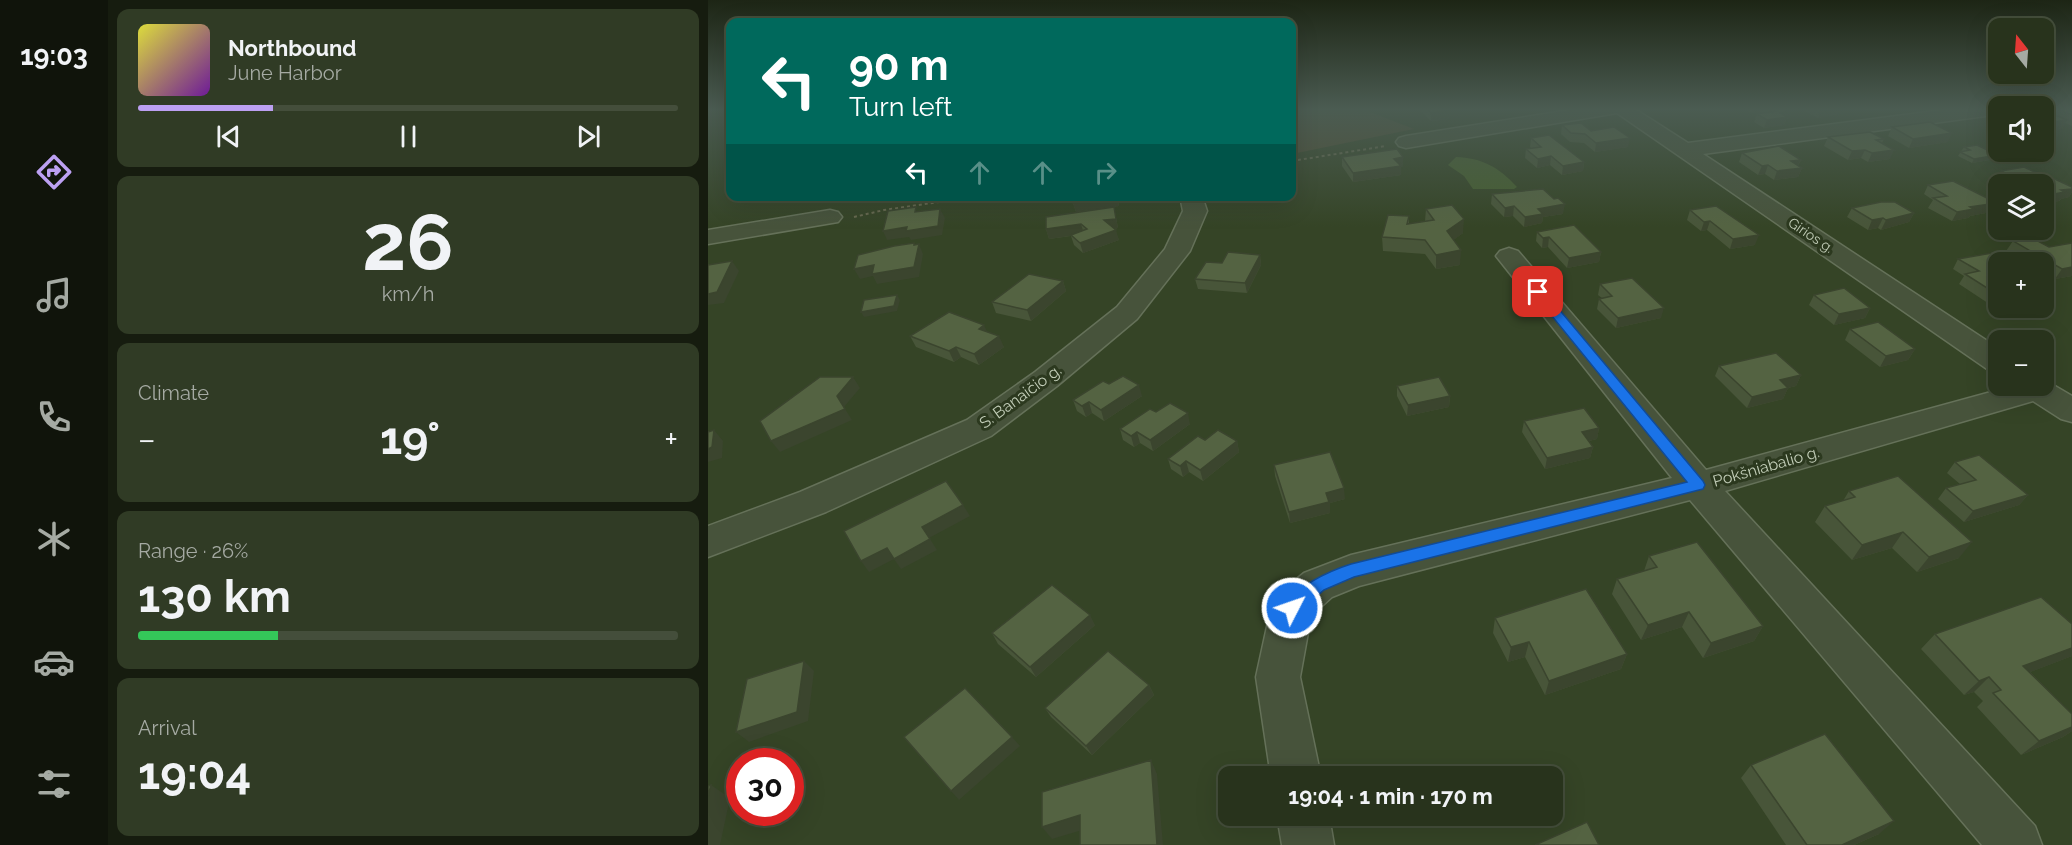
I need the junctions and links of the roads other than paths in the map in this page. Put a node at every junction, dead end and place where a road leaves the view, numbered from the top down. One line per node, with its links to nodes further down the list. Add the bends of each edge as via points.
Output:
1 (1696, 148): 2 (street)
2 (1684, 150): 7 (street, Girios g.)
3 (1192, 201): 12 (street, S. Banaičio g., via 1195,212 1177,251 1127,313 979,428 813,502)
4 (830, 217): 5 (street)
5 (708, 237)
6 (1509, 256): 11 (street)
7 (1988, 355)
8 (2004, 396): 11 (street, Pokšniabalio g.)
9 (2049, 396): 10 (street)
10 (2072, 411)
11 (1698, 485): 13 (street, Pokšniabalio g., via 1351,571 1318,585 1292,608 1278,677); 16 (street)
12 (708, 542)
13 (1294, 766)
14 (1305, 826): 15 (street)
15 (1308, 845)
16 (2016, 845)

